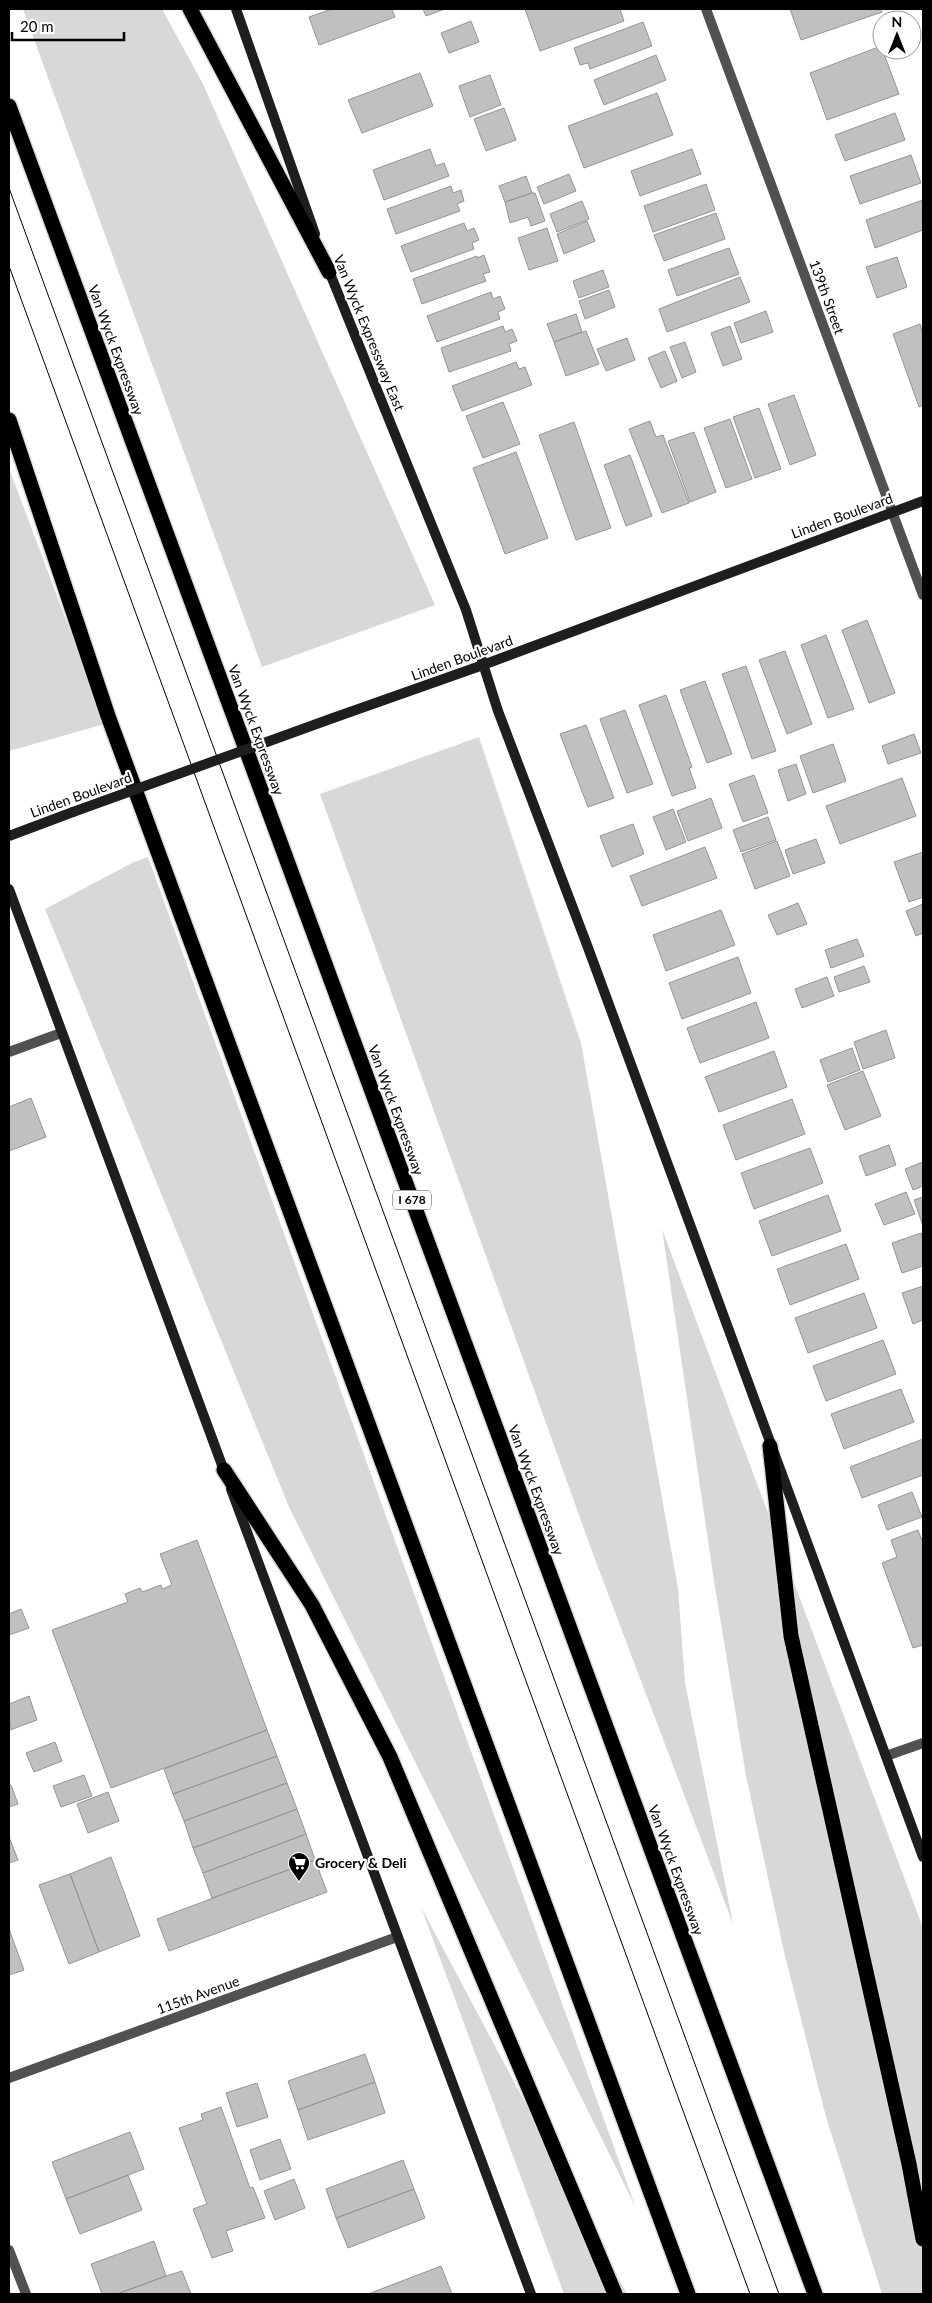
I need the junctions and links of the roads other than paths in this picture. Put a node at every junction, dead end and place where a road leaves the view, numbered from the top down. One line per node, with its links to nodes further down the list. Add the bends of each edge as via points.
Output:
1 (190, 9): 5 (highway)
2 (236, 9): 5 (main road, Van Wyck Expressway East)
3 (706, 9): 8 (street, 139th Street)
4 (9, 106): 28 (highway, Van Wyck Expressway / I 678)
5 (329, 272): 10 (main road, Van Wyck Expressway East, via 466,610)
6 (9, 420): 27 (highway, via 108,716)
7 (923, 501): 8 (main road, Linden Boulevard)
8 (892, 512): 9 (street, 139th Street); 10 (main road, Linden Boulevard)
9 (923, 595)
10 (483, 665): 11 (main road, Linden Boulevard, bridge); 15 (main road)
11 (9, 836)
12 (9, 890): 13 (main road)
13 (61, 1033): 14 (street); 16 (main road)
14 (9, 1052)
15 (770, 1446): 18 (main road); 22 (highway, via 791,1636)
16 (224, 1470): 20 (main road); 26 (highway, via 312,1605 390,1757)
17 (923, 1742): 18 (street)
18 (886, 1756): 19 (main road)
19 (923, 1856)
20 (397, 1937): 21 (street, 115th Avenue); 25 (main road)
21 (9, 2078)
22 (923, 2239)
23 (9, 2250): 24 (street)
24 (26, 2294)
25 (531, 2294)
26 (615, 2294)
27 (688, 2294)
28 (815, 2294)

